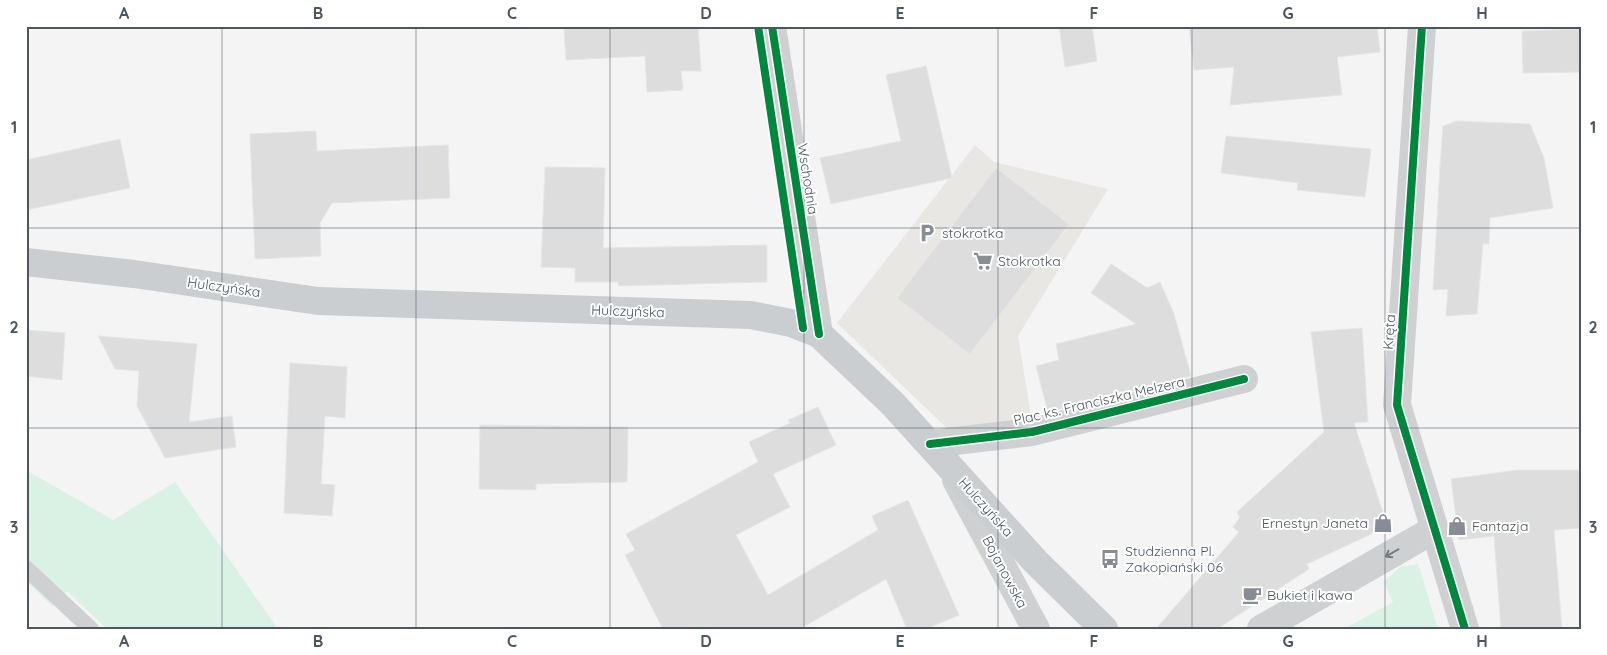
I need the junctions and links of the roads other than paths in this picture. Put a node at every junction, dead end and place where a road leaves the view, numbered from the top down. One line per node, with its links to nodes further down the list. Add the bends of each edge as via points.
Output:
1 (772, 26): 4 (street, Wschodnia)
2 (1422, 26): 7 (street, Kręta, via 1397,405)
3 (26, 262): 4 (main road, Hulczyńska, via 318,301 751,315 791,323)
4 (819, 334): 6 (main road, Hulczyńska, via 894,404)
5 (1244, 379): 6 (street, Plac ks. Franciszka Melzera)
6 (938, 453): 10 (street, Bojanowska); 11 (main road, Hulczyńska, via 1035,562)
7 (1435, 529): 12 (street, one-way to 12); 13 (street, Kręta)
8 (26, 568): 9 (lane)
9 (91, 629)
10 (1036, 629)
11 (1104, 629)
12 (1261, 629)
13 (1465, 629)

